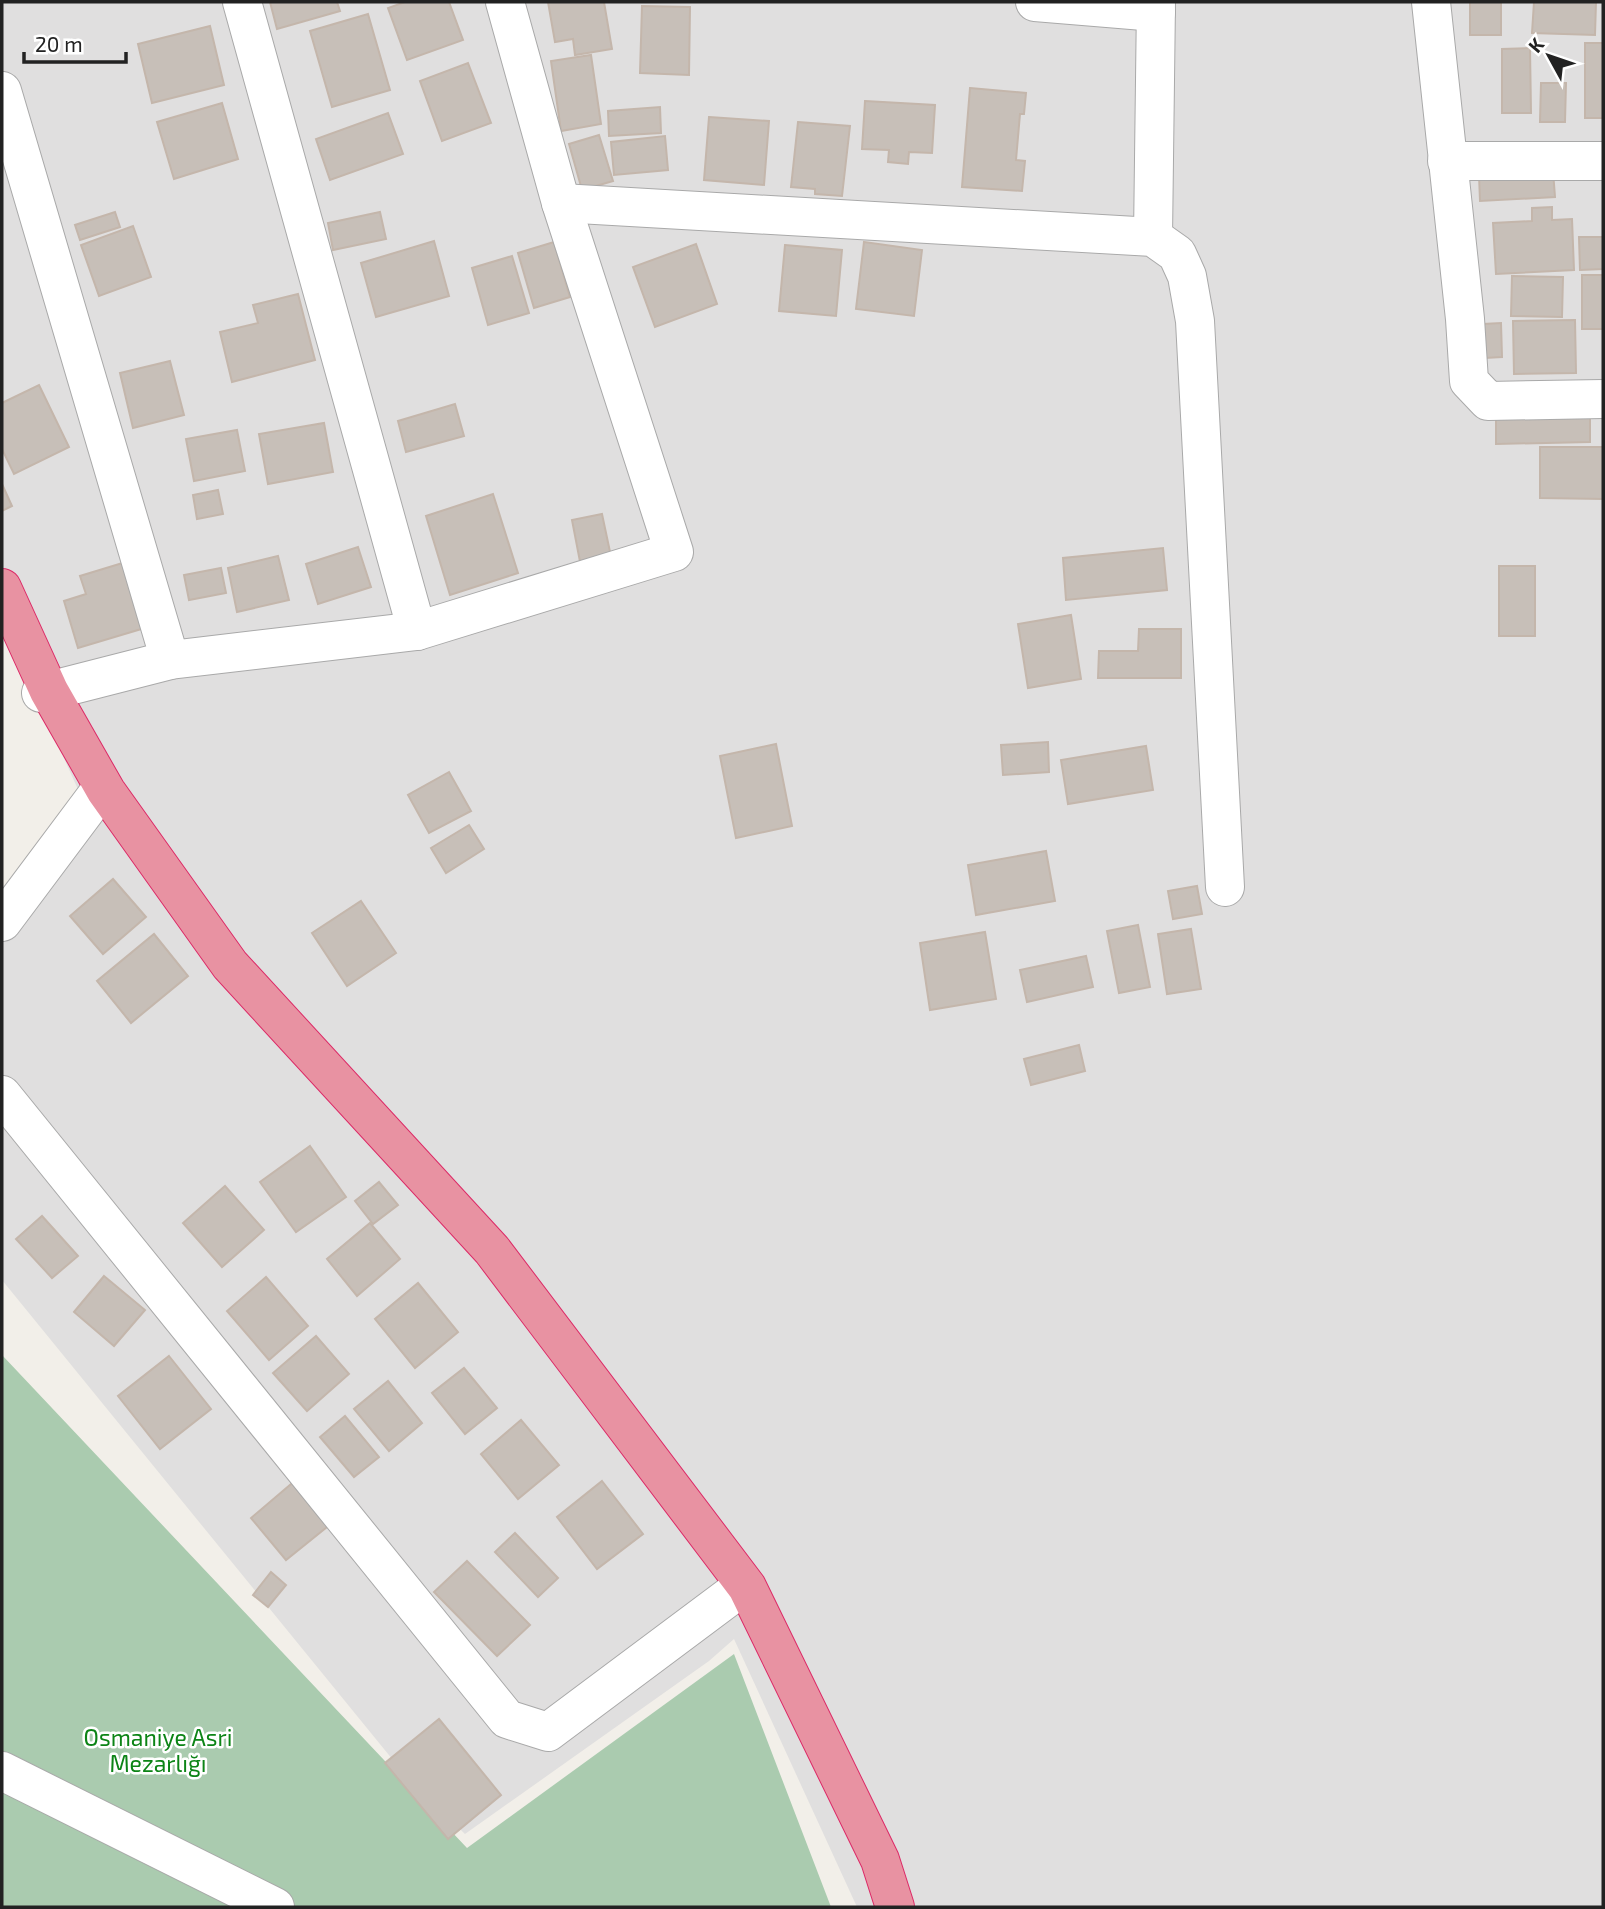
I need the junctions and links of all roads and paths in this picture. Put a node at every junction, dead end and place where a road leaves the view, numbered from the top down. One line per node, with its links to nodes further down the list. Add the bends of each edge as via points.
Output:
1 (242, 2): 14 (street)
2 (505, 2): 9 (street)
3 (1035, 2): 5 (street)
4 (1431, 2): 7 (street)
5 (1156, 7): 10 (street)
6 (2, 91): 15 (street)
7 (1447, 161): 8 (street); 11 (street, via 1469,380 1488,401)
8 (1603, 161)
9 (561, 203): 10 (street); 14 (street, via 674,552)
10 (1153, 237): 18 (street, via 1177,254 1187,276 1195,321)
11 (1603, 399)
12 (2, 588): 16 (highway)
13 (2, 610): 16 (highway)
14 (416, 631): 15 (street)
15 (170, 660): 16 (street)
16 (45, 692): 17 (highway); 25 (highway, via 106,791 230,965 492,1250 747,1587 880,1860)
17 (103, 803): 19 (street); 21 (highway, via 225,972 484,1258)
18 (1224, 887)
19 (2, 922)
20 (2, 1096): 21 (street, via 507,1719 548,1732)
21 (734, 1593): 24 (highway, via 788,1686)
22 (2, 1771): 23 (street)
23 (268, 1906)
24 (881, 1907)
25 (895, 1907)

